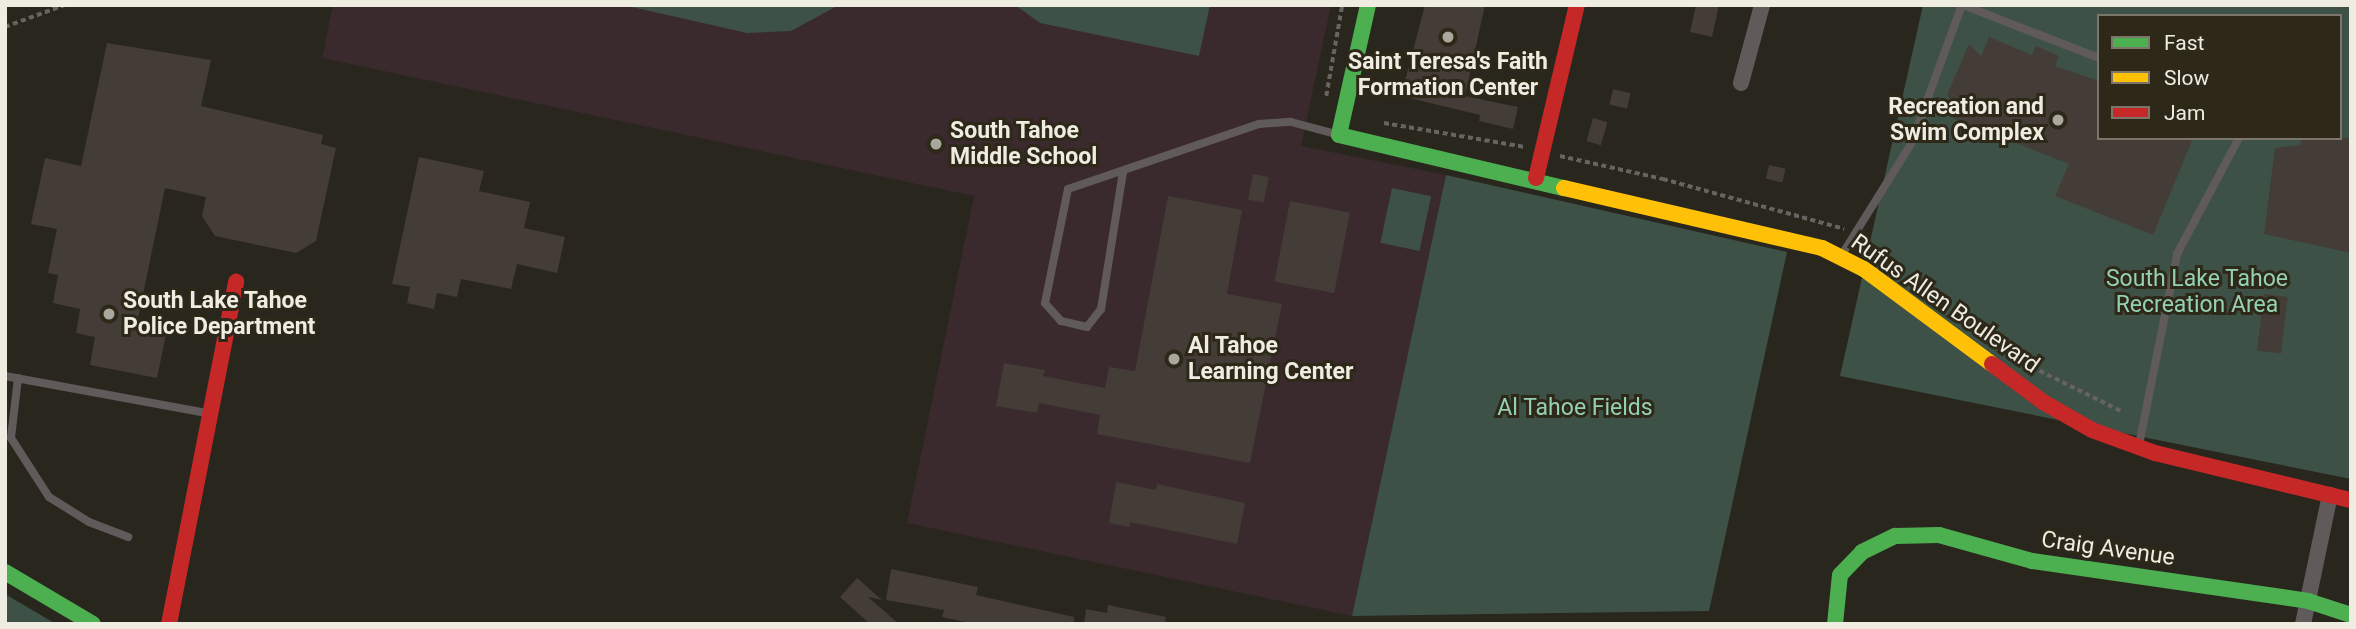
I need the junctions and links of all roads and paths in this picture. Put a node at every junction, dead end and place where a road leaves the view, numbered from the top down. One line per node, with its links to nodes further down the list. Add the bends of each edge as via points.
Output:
1 (64, 5): 6 (path)
2 (1368, 5): 10 (street)
3 (1577, 5): 14 (street)
4 (1762, 5): 8 (street)
5 (1962, 5): 7 (lane); 15 (lane, via 1911,144)
6 (5, 27)
7 (2097, 57)
8 (1741, 83)
9 (1371, 121): 12 (path)
10 (1339, 135): 13 (lane, via 1290,122 1259,124); 14 (street, Rufus Allen Boulevard)
11 (2238, 140): 20 (lane, via 2177,254)
12 (1530, 148)
13 (1123, 172): 13 (lane, via 1068,190 1045,303 1061,321 1087,327 1101,309)
14 (1536, 178): 15 (street, Rufus Allen Boulevard, via 1801,240)
15 (1841, 256): 20 (street, Rufus Allen Boulevard, via 2043,402)
16 (236, 281): 19 (street)
17 (5, 376): 18 (lane)
18 (18, 378): 19 (lane); 23 (lane, via 11,438 49,498 89,522)
19 (210, 414): 28 (street)
20 (2138, 447): 21 (street, Rufus Allen Boulevard)
21 (2330, 495): 22 (street, Rufus Allen Boulevard); 25 (street)
22 (2351, 500)
23 (128, 537)
24 (5, 572): 27 (street)
25 (2308, 601): 26 (street, Craig Avenue); 29 (street, Craig Avenue, via 2032,561 1939,535 1895,536 1862,552 1840,575); 30 (street)
26 (2351, 615)
27 (93, 624)
28 (169, 624)
29 (1835, 624)
30 (2303, 624)

